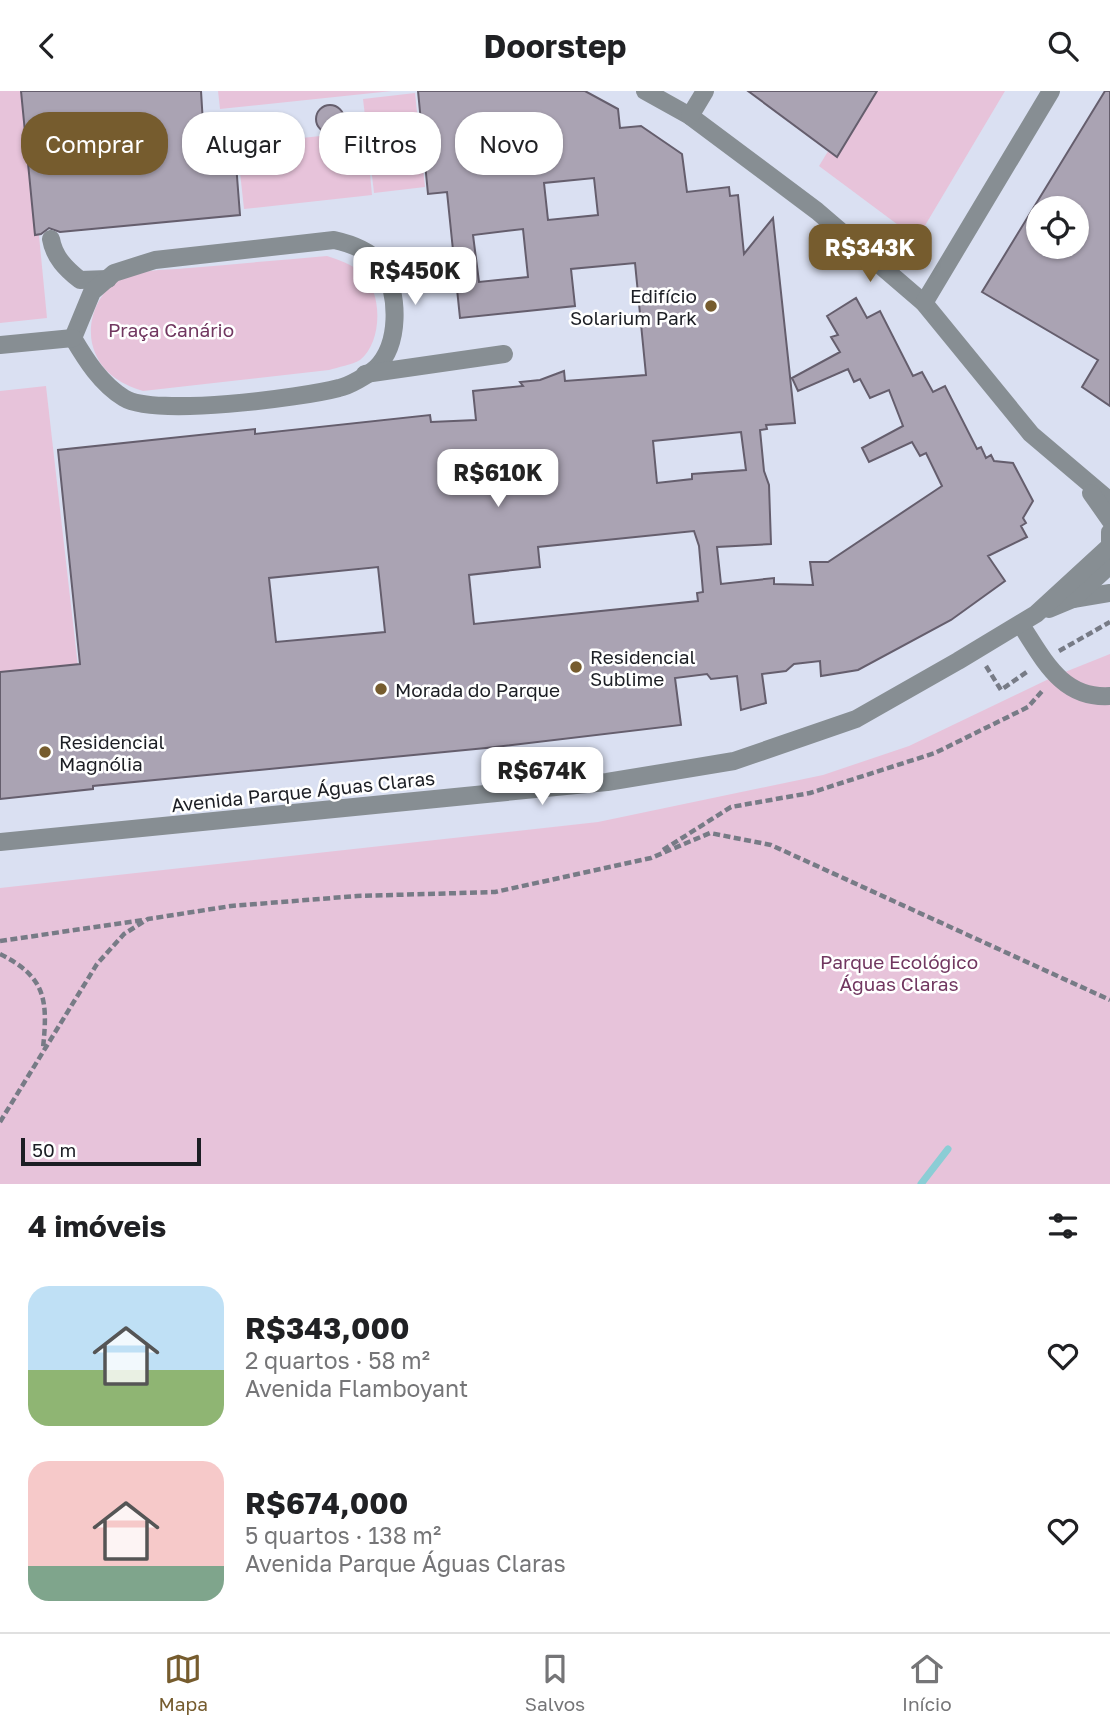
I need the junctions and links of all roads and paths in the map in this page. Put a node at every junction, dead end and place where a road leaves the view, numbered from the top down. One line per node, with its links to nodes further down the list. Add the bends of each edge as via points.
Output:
1 (645, 91): 4 (street)
2 (705, 91): 4 (street)
3 (1051, 91): 7 (street)
4 (690, 116): 7 (street, via 817,211)
5 (51, 239): 6 (street, via 62,263 80,280)
6 (108, 279): 8 (street, via 92,292); 11 (street, via 114,272 155,260 334,240 358,246 383,267 396,305 392,338 376,368)
7 (924, 303): 12 (street, via 1031,433)
8 (73, 338): 9 (street); 11 (street, via 92,369 125,399 164,408 214,406 341,388)
9 (0, 345)
10 (504, 354): 11 (street)
11 (365, 374)
12 (1084, 481): 13 (street); 14 (street)
13 (1110, 501)
14 (1110, 520)
15 (1110, 532): 16 (street)
16 (1110, 545): 20 (street, Avenida Parque Águas Claras)
17 (1110, 565): 19 (street, Avenida Parque Águas Claras)
18 (1110, 593): 19 (street)
19 (1073, 599): 20 (street, Avenida Parque Águas Claras)
20 (1036, 614): 21 (street, Avenida Parque Águas Claras)
21 (1021, 625): 22 (street); 24 (street, Avenida Parque Águas Claras, via 856,719 734,761 607,782)
22 (1055, 677): 23 (street, via 1069,688); 25 (path, via 1028,707 935,753 810,793 731,807)
23 (1110, 696)
24 (0, 842)
25 (650, 858): 26 (path, via 495,892 331,898); 29 (path, via 710,833 771,845)
26 (148, 919): 27 (path); 30 (path, via 124,934 97,964)
27 (0, 941)
28 (0, 954): 30 (path, via 23,966 38,985 44,1005)
29 (1110, 1000)
30 (43, 1049): 31 (path)
31 (0, 1122)

